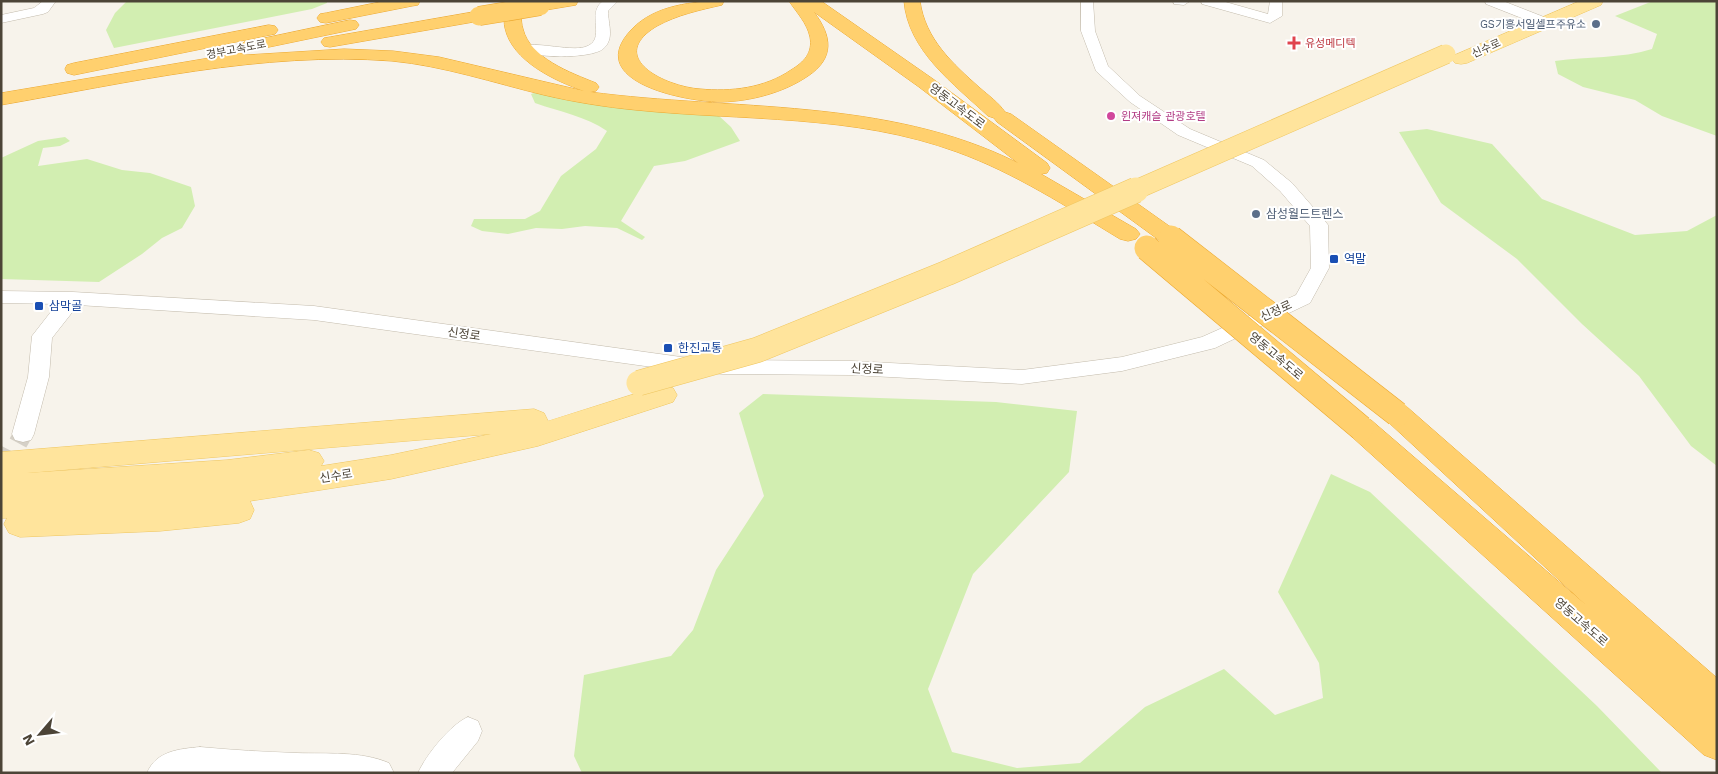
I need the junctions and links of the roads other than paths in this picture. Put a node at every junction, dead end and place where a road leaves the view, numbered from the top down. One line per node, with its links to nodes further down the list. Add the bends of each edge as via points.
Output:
1 (50, 1): 21 (street, via 38,11)
2 (358, 1): 20 (highway)
3 (412, 1): 25 (highway, 경부고속도로)
4 (515, 1): 24 (highway, via 514,31)
5 (570, 1): 19 (highway, bridge, via 540,6)
6 (612, 1): 24 (street, via 603,7 602,40 593,49 568,53)
7 (716, 1): 18 (highway, via 667,15 641,30 628,48 633,68 654,84 699,95 744,94 781,84 801,74 816,59 821,46 818,32)
8 (838, 1): 30 (highway, 영동고속도로)
9 (912, 1): 30 (highway, via 914,20 933,51)
10 (1087, 1): 33 (street, 신정로, via 1088,30 1101,68 1135,98 1184,132 1258,163 1286,187 1320,225 1320,268 1303,299 1208,343 1122,364 1022,377 852,368 681,364 314,313)
11 (1179, 1): 12 (street)
12 (1184, 1)
13 (1206, 1): 14 (street, via 1270,19 1275,16)
14 (1276, 1)
15 (1491, 1): 22 (street)
16 (1566, 1): 22 (main road, 신수로)
17 (1595, 1): 22 (main road, 신수로)
18 (803, 3): 31 (highway, 영동고속도로, via 926,83)
19 (475, 8): 26 (highway); 28 (highway, 경부고속도로)
20 (312, 14)
21 (1, 19)
22 (1537, 19): 34 (main road, 신수로, via 958,284 782,356 651,389)
23 (280, 22): 25 (highway)
24 (526, 48): 29 (highway, via 550,68 594,89)
25 (122, 59): 27 (highway, 경부고속도로)
26 (220, 62): 28 (highway); 29 (highway, via 378,54 444,64 588,98)
27 (1, 83)
28 (1, 98)
29 (693, 108): 31 (highway, via 824,118 933,138 989,157 1026,175)
30 (995, 112): 40 (highway, 영동고속도로, bridge, via 1171,238 1397,414)
31 (1137, 241): 42 (highway, 영동고속도로, bridge, via 1362,428)
32 (1, 297): 33 (street, 신정로)
33 (73, 298): 35 (street, via 42,336 41,366)
34 (536, 428): 36 (main road); 37 (main road, 신수로, via 227,472); 38 (main road, 신수로, via 391,467 219,494); 39 (main road, via 492,460 266,506 160,518)
35 (23, 434)
36 (1, 464)
37 (1, 487)
38 (1, 506)
39 (1, 525)
40 (1717, 702)
41 (468, 731): 45 (street)
42 (1717, 742)
43 (162, 773): 44 (street, via 176,764 200,762)
44 (379, 773)
45 (433, 773)

